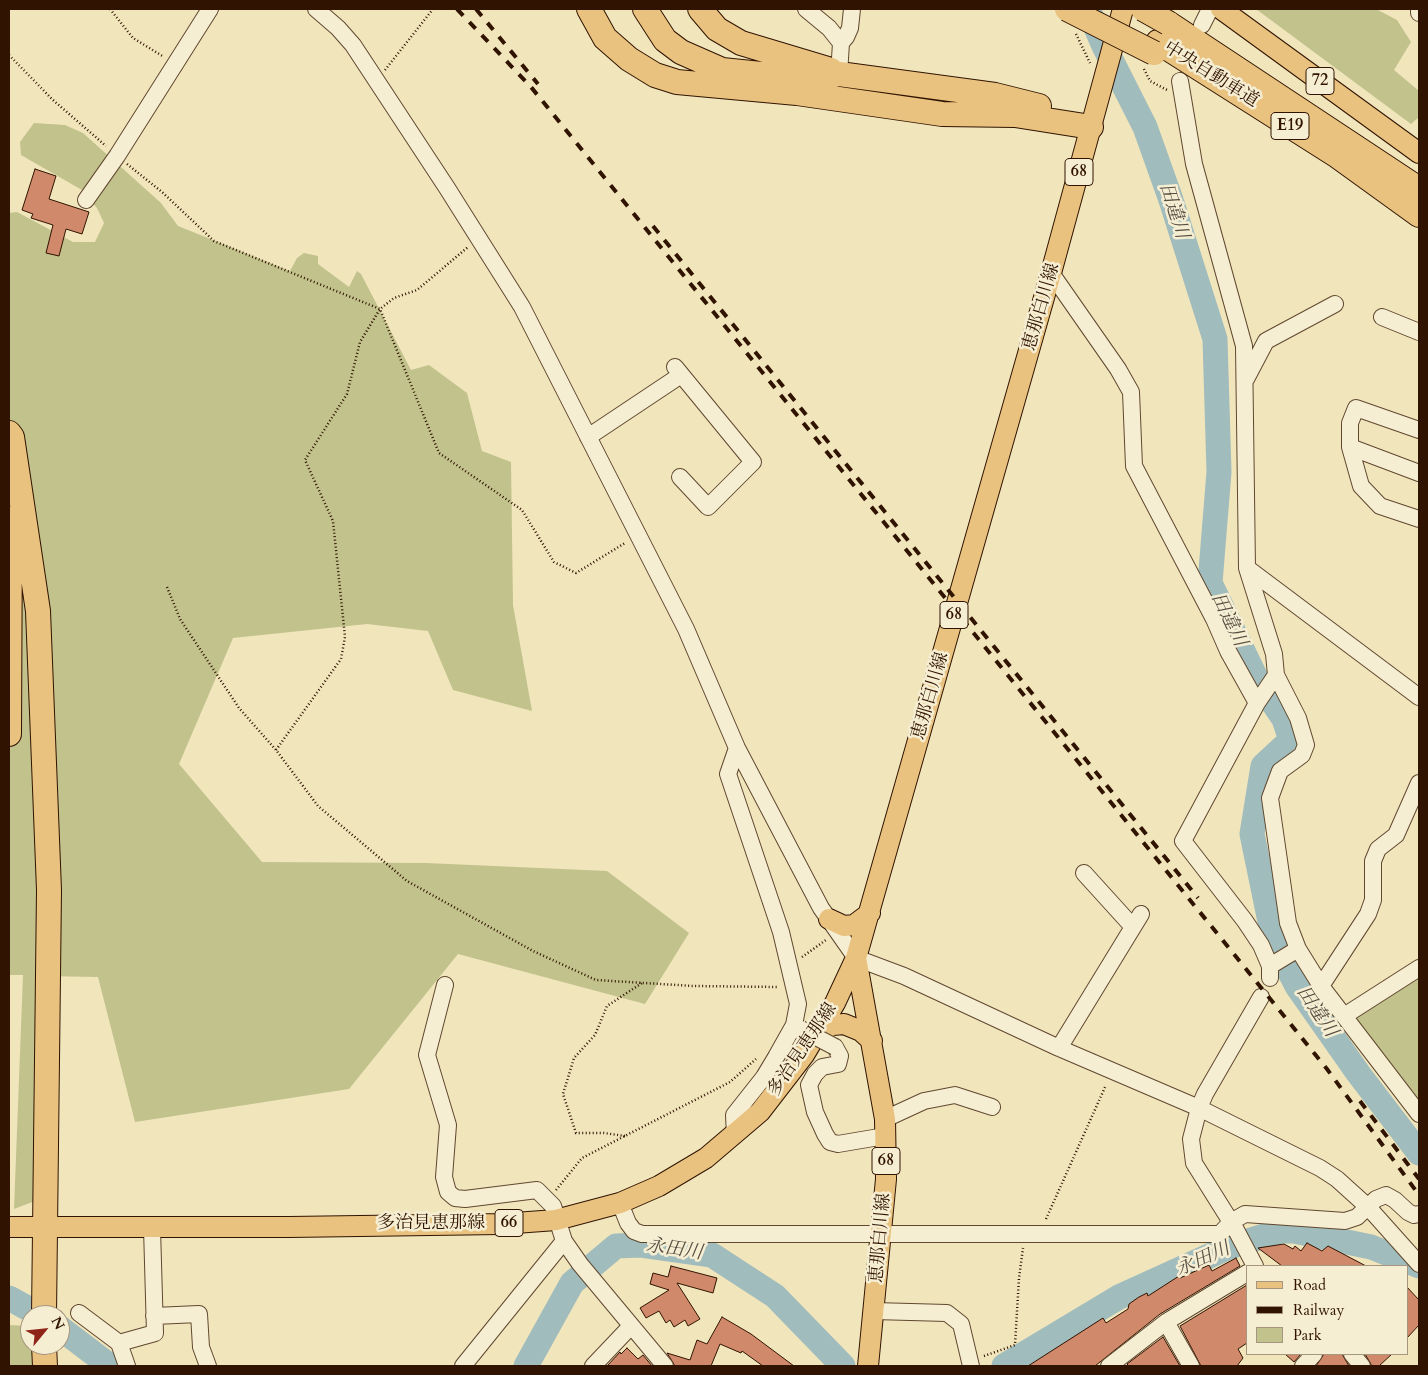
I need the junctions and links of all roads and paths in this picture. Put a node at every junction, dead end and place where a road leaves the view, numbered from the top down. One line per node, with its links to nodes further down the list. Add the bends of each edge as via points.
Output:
1 (110, 9): 24 (path, via 133,38)
2 (210, 9): 24 (street)
3 (316, 9): 27 (street, via 353,45)
4 (433, 9): 27 (path)
5 (590, 9): 29 (highway, via 605,38 629,59 656,75 677,82)
6 (631, 9): 29 (highway, via 643,35 657,53)
7 (645, 9): 26 (highway, via 665,40 680,52 722,70 810,79)
8 (700, 9): 26 (highway, via 717,29 741,43)
9 (806, 9): 22 (street)
10 (852, 9): 22 (street, via 850,28)
11 (1067, 9): 21 (highway, bridge)
12 (1099, 9): 21 (highway, 中央自動車道 / E19)
13 (1123, 9): 25 (main road, 恵那白川線 / 68)
14 (1143, 9): 21 (highway, 中央自動車道 / E19, bridge)
15 (1210, 9): 19 (street)
16 (1221, 9): 31 (main road, 72)
17 (1419, 9): 18 (street)
18 (1419, 13)
19 (1202, 25)
20 (1074, 32): 25 (path, via 1090,63)
21 (1160, 39): 33 (highway, 中央自動車道 / E19); 35 (highway, 中央自動車道 / E19, via 1336,155)
22 (841, 43): 26 (street)
23 (9, 55): 32 (path, via 53,100)
24 (176, 64): 32 (street)
25 (1105, 72): 30 (main road, 恵那白川線 / 68)
26 (839, 74): 30 (highway, via 995,94 1056,111)
27 (375, 80): 36 (street)
28 (1180, 81): 42 (street, via 1194,164 1244,346)
29 (700, 84): 30 (highway, via 797,93 942,114 1015,114)
30 (1091, 127): 37 (main road, 恵那白川線 / 68)
31 (1419, 153)
32 (117, 156): 34 (street); 39 (path, via 162,192 214,241)
33 (1419, 188)
34 (86, 200)
35 (1419, 215)
36 (479, 238): 39 (path, via 417,290 394,298); 45 (street, via 522,307)
37 (1051, 273): 56 (street, via 1131,392 1134,466 1228,652); 62 (main road, 恵那白川線 / 68)
38 (1335, 304): 42 (street, via 1266,342)
39 (380, 309): 51 (path, via 439,453 522,510 554,562 576,573); 59 (path, via 360,342 347,394 305,460 333,521 344,638 341,659)
40 (1382, 317): 41 (street)
41 (1419, 332)
42 (1244, 381): 52 (street)
43 (1419, 430): 46 (street, via 1356,408 1350,423)
44 (9, 433): 91 (highway, via 38,610 49,890)
45 (588, 437): 48 (street, via 678,371 754,462 708,507); 51 (street)
46 (1350, 447): 47 (street); 50 (street, via 1361,486 1380,506)
47 (1419, 473)
48 (680, 477)
49 (9, 499): 57 (highway)
50 (1419, 519)
51 (638, 535): 58 (street, via 686,629)
52 (1247, 568): 54 (street, via 1274,654); 55 (street)
53 (167, 587): 59 (path, via 180,619 239,708)
54 (1276, 675): 56 (street); 64 (street, via 1298,718 1306,745 1302,755 1280,771 1270,798 1288,923)
55 (1419, 697)
56 (1257, 702): 64 (street, via 1183,841 1246,921 1261,945 1270,972)
57 (9, 734)
58 (737, 748): 63 (street); 71 (street, via 728,774 781,932)
59 (276, 750): 68 (path, via 318,806 407,881 533,951 596,980)
60 (1419, 783): 70 (street, via 1396,835 1378,850 1373,861 1373,900 1368,914)
61 (1084, 873): 76 (street, via 1137,920)
62 (870, 913): 63 (main road, via 854,924); 66 (main road, 恵那白川線 / 68)
63 (828, 929): 65 (path); 66 (street)
64 (1298, 949): 70 (street)
65 (802, 957)
66 (856, 958): 74 (main road, 多治見恵那線 / 66, via 836,1003); 75 (main road, 恵那白川線 / 68); 76 (street, via 904,976)
67 (1419, 968): 73 (street)
68 (643, 983): 71 (path, via 772,985); 83 (path, via 607,1006 595,1035 574,1058 563,1094 576,1133)
69 (445, 985): 84 (street, via 427,1056 448,1125 444,1177 448,1192 455,1198 465,1199 537,1190)
70 (1321, 986): 73 (street)
71 (795, 990): 74 (street, via 798,1014)
72 (1260, 997): 80 (street)
73 (1344, 1016): 81 (street)
74 (805, 1028): 75 (main road, via 844,1024 861,1031); 82 (street, bridge, via 835,1047 840,1056 838,1064 822,1067 809,1085 815,1112 830,1142 838,1144); 85 (main road, 多治見恵那線 / 66, via 781,1086 760,1112 706,1158 659,1186)
75 (872, 1041): 82 (main road, 恵那白川線 / 68)
76 (1059, 1048): 80 (street)
77 (760, 1056): 83 (path, via 730,1082)
78 (1107, 1081): 95 (path, via 1046,1220)
79 (992, 1107): 82 (street, via 954,1095 924,1101)
80 (1199, 1108): 86 (street, via 1320,1168); 89 (street, via 1191,1139 1194,1163)
81 (1419, 1114)
82 (885, 1128): 94 (main road, 恵那白川線 / 68, via 886,1179)
83 (625, 1136): 84 (path, via 582,1158)
84 (548, 1201): 88 (street, via 553,1206)
85 (620, 1203): 88 (main road, 多治見恵那線 / 66); 94 (street, via 628,1223 634,1231 642,1234)
86 (1368, 1207): 87 (street, via 1386,1195 1408,1212); 89 (street, via 1357,1217 1345,1221 1245,1214); 97 (street)
87 (1419, 1214)
88 (556, 1220): 92 (main road, 多治見恵那線 / 66, via 501,1224); 96 (street)
89 (1233, 1226): 95 (street, via 1220,1234); 98 (street)
90 (9, 1228): 91 (main road, 多治見恵那線 / 66)
91 (45, 1228): 92 (main road, 多治見恵那線 / 66); 100 (highway)
92 (152, 1228): 103 (street)
93 (1026, 1234): 94 (street); 95 (street); 109 (path, via 1019,1278 1015,1344)
94 (881, 1235): 101 (main road, 恵那白川線 / 68)
95 (1044, 1236)
96 (564, 1240): 105 (street); 112 (street)
97 (1419, 1264)
98 (1256, 1265)
99 (1246, 1274): 104 (street)
100 (44, 1305)
101 (874, 1311): 109 (street, via 947,1313 961,1324); 115 (main road, 恵那白川線 / 68)
102 (79, 1313): 106 (street)
103 (154, 1316): 106 (street, via 155,1333); 111 (street, via 199,1314 201,1347)
104 (1166, 1322): 116 (street); 117 (street)
105 (631, 1326): 113 (street); 114 (street)
106 (119, 1343): 110 (street)
107 (1313, 1355): 118 (street)
108 (1353, 1355): 119 (street)
109 (971, 1364)
110 (127, 1366)
111 (208, 1366)
112 (463, 1366)
113 (593, 1366)
114 (665, 1366)
115 (868, 1366)
116 (1109, 1366)
117 (1191, 1366)
118 (1303, 1366)
119 (1362, 1366)

